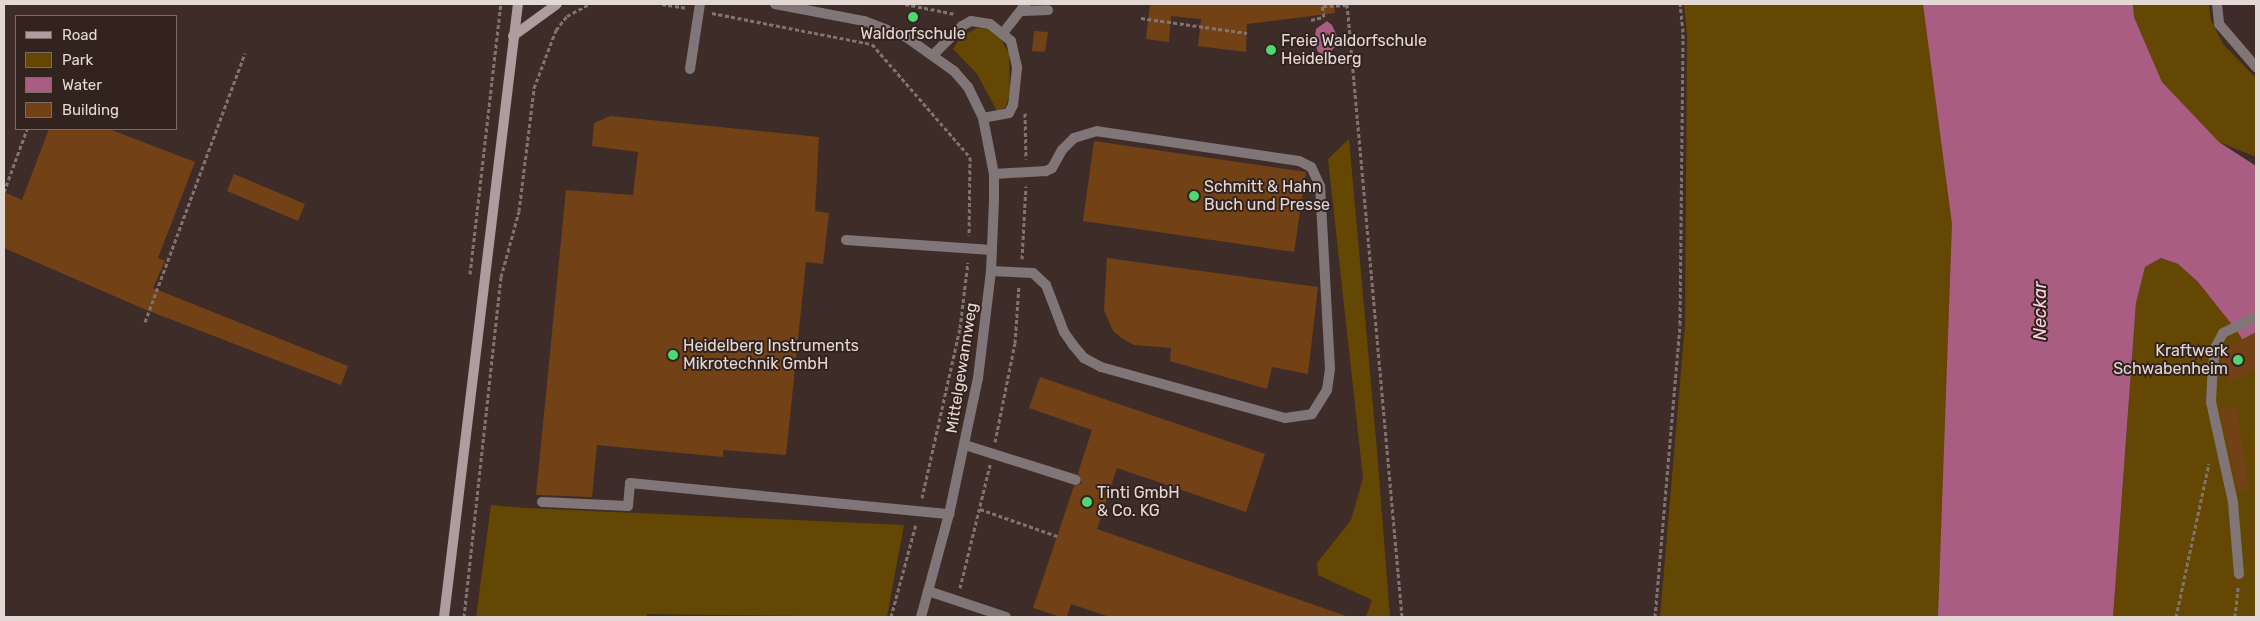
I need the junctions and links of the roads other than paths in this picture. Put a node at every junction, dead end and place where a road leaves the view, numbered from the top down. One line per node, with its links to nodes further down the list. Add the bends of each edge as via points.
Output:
1 (518, 4): 9 (main road)
2 (557, 4): 9 (main road)
3 (700, 4): 12 (street)
4 (775, 4): 10 (street, Mittelgewannweg, via 864,21 906,37)
5 (2217, 4): 11 (street, via 2219,24)
6 (1024, 8): 7 (street); 8 (street)
7 (1048, 10)
8 (1003, 33): 10 (street, via 990,24 971,21); 13 (street, via 1016,57 1014,105 1009,113)
9 (513, 36): 25 (main road)
10 (934, 54): 13 (street, Mittelgewannweg, via 968,86)
11 (2256, 67)
12 (690, 69)
13 (983, 118): 14 (street, Mittelgewannweg)
14 (994, 174): 16 (street, Mittelgewannweg); 17 (street, via 1026,174 1052,168 1062,150 1074,138 1097,131 1299,161 1311,167 1320,186 1330,369 1327,390 1312,414 1285,418 1101,366 1084,358 1064,332 1046,285 1032,273 1021,270)
15 (846, 240): 16 (street)
16 (992, 250): 17 (street, Mittelgewannweg)
17 (991, 271): 19 (street, Mittelgewannweg, via 978,378)
18 (2256, 317): 23 (street, via 2223,333 2215,348 2211,402 2233,502)
19 (965, 445): 20 (street); 22 (street, Mittelgewannweg)
20 (1076, 480)
21 (542, 502): 22 (street, via 628,506 630,483)
22 (949, 514): 24 (street, Mittelgewannweg)
23 (2239, 574)
24 (928, 591): 26 (street, Mittelgewannweg); 27 (street)
25 (444, 617)
26 (920, 617)
27 (1006, 617)

